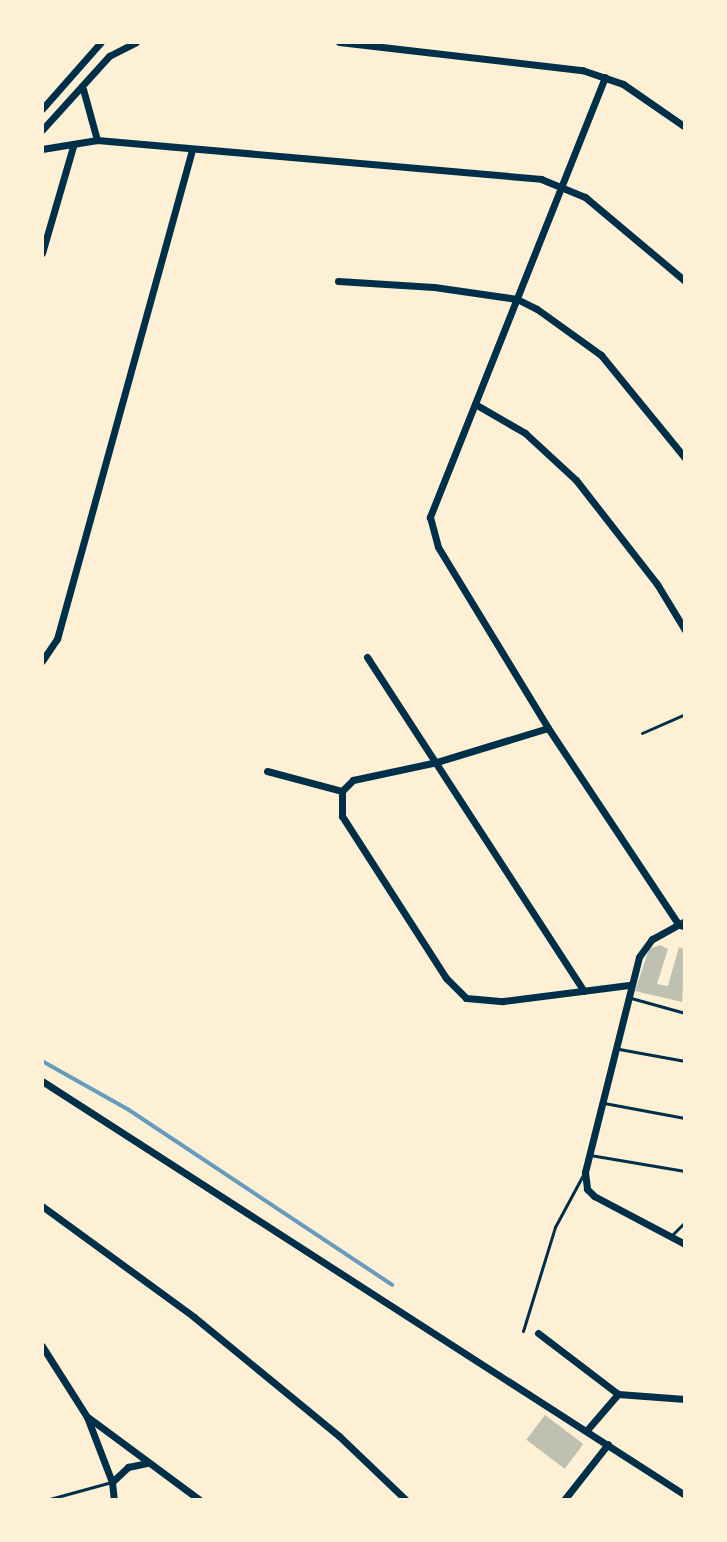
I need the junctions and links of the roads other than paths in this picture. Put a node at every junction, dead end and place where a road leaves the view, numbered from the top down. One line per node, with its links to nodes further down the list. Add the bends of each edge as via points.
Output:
1 (101, 42): 8 (street)
2 (136, 42): 7 (street, via 109,56)
3 (339, 42): 5 (street)
4 (373, 42): 5 (street)
5 (387, 46): 6 (street)
6 (605, 77): 9 (street); 15 (street)
7 (83, 89): 10 (street); 11 (street)
8 (42, 109)
9 (685, 127)
10 (42, 130)
11 (97, 140): 12 (street); 14 (street)
12 (73, 146): 13 (street); 16 (street)
13 (42, 149)
14 (192, 150): 15 (street, via 519,176); 24 (street, via 57,639)
15 (563, 186): 18 (street, via 624,227); 19 (street)
16 (42, 253)
17 (338, 281): 19 (street, via 422,285)
18 (685, 281)
19 (517, 299): 20 (street); 21 (street, via 601,355)
20 (475, 404): 22 (street, via 525,433 576,480 657,584); 26 (street, via 432,508 432,527 438,547)
21 (685, 458)
22 (685, 630)
23 (367, 657): 28 (street)
24 (42, 661)
25 (685, 714): 27 (lane)
26 (548, 728): 28 (street); 31 (street)
27 (642, 733)
28 (437, 762): 30 (street, via 362,777); 33 (street)
29 (267, 771): 30 (street)
30 (342, 791): 33 (street, via 345,823 459,994 503,1001)
31 (683, 924): 32 (street, via 644,947)
32 (629, 985): 33 (street); 34 (street)
33 (584, 991)
34 (627, 998): 35 (lane); 36 (street)
35 (685, 1013)
36 (615, 1048): 37 (lane); 39 (street)
37 (685, 1061)
38 (42, 1081): 54 (street)
39 (604, 1103): 40 (lane); 41 (street)
40 (685, 1118)
41 (589, 1155): 42 (lane); 43 (street)
42 (685, 1171)
43 (585, 1172): 46 (street, via 587,1189 594,1196); 48 (lane, via 555,1227)
44 (42, 1206): 62 (street, via 194,1317 339,1436)
45 (685, 1222): 46 (lane)
46 (672, 1235): 47 (street)
47 (685, 1244)
48 (523, 1331)
49 (538, 1333): 51 (street)
50 (42, 1346): 53 (street)
51 (618, 1394): 52 (street); 54 (street)
52 (685, 1399)
53 (87, 1417): 56 (street); 57 (street)
54 (587, 1430): 55 (street)
55 (608, 1444): 58 (street); 63 (street)
56 (152, 1464): 57 (street, via 135,1464); 61 (street)
57 (112, 1482): 59 (lane); 60 (street)
58 (685, 1495)
59 (46, 1500)
60 (114, 1500)
61 (200, 1500)
62 (406, 1500)
63 (564, 1500)

